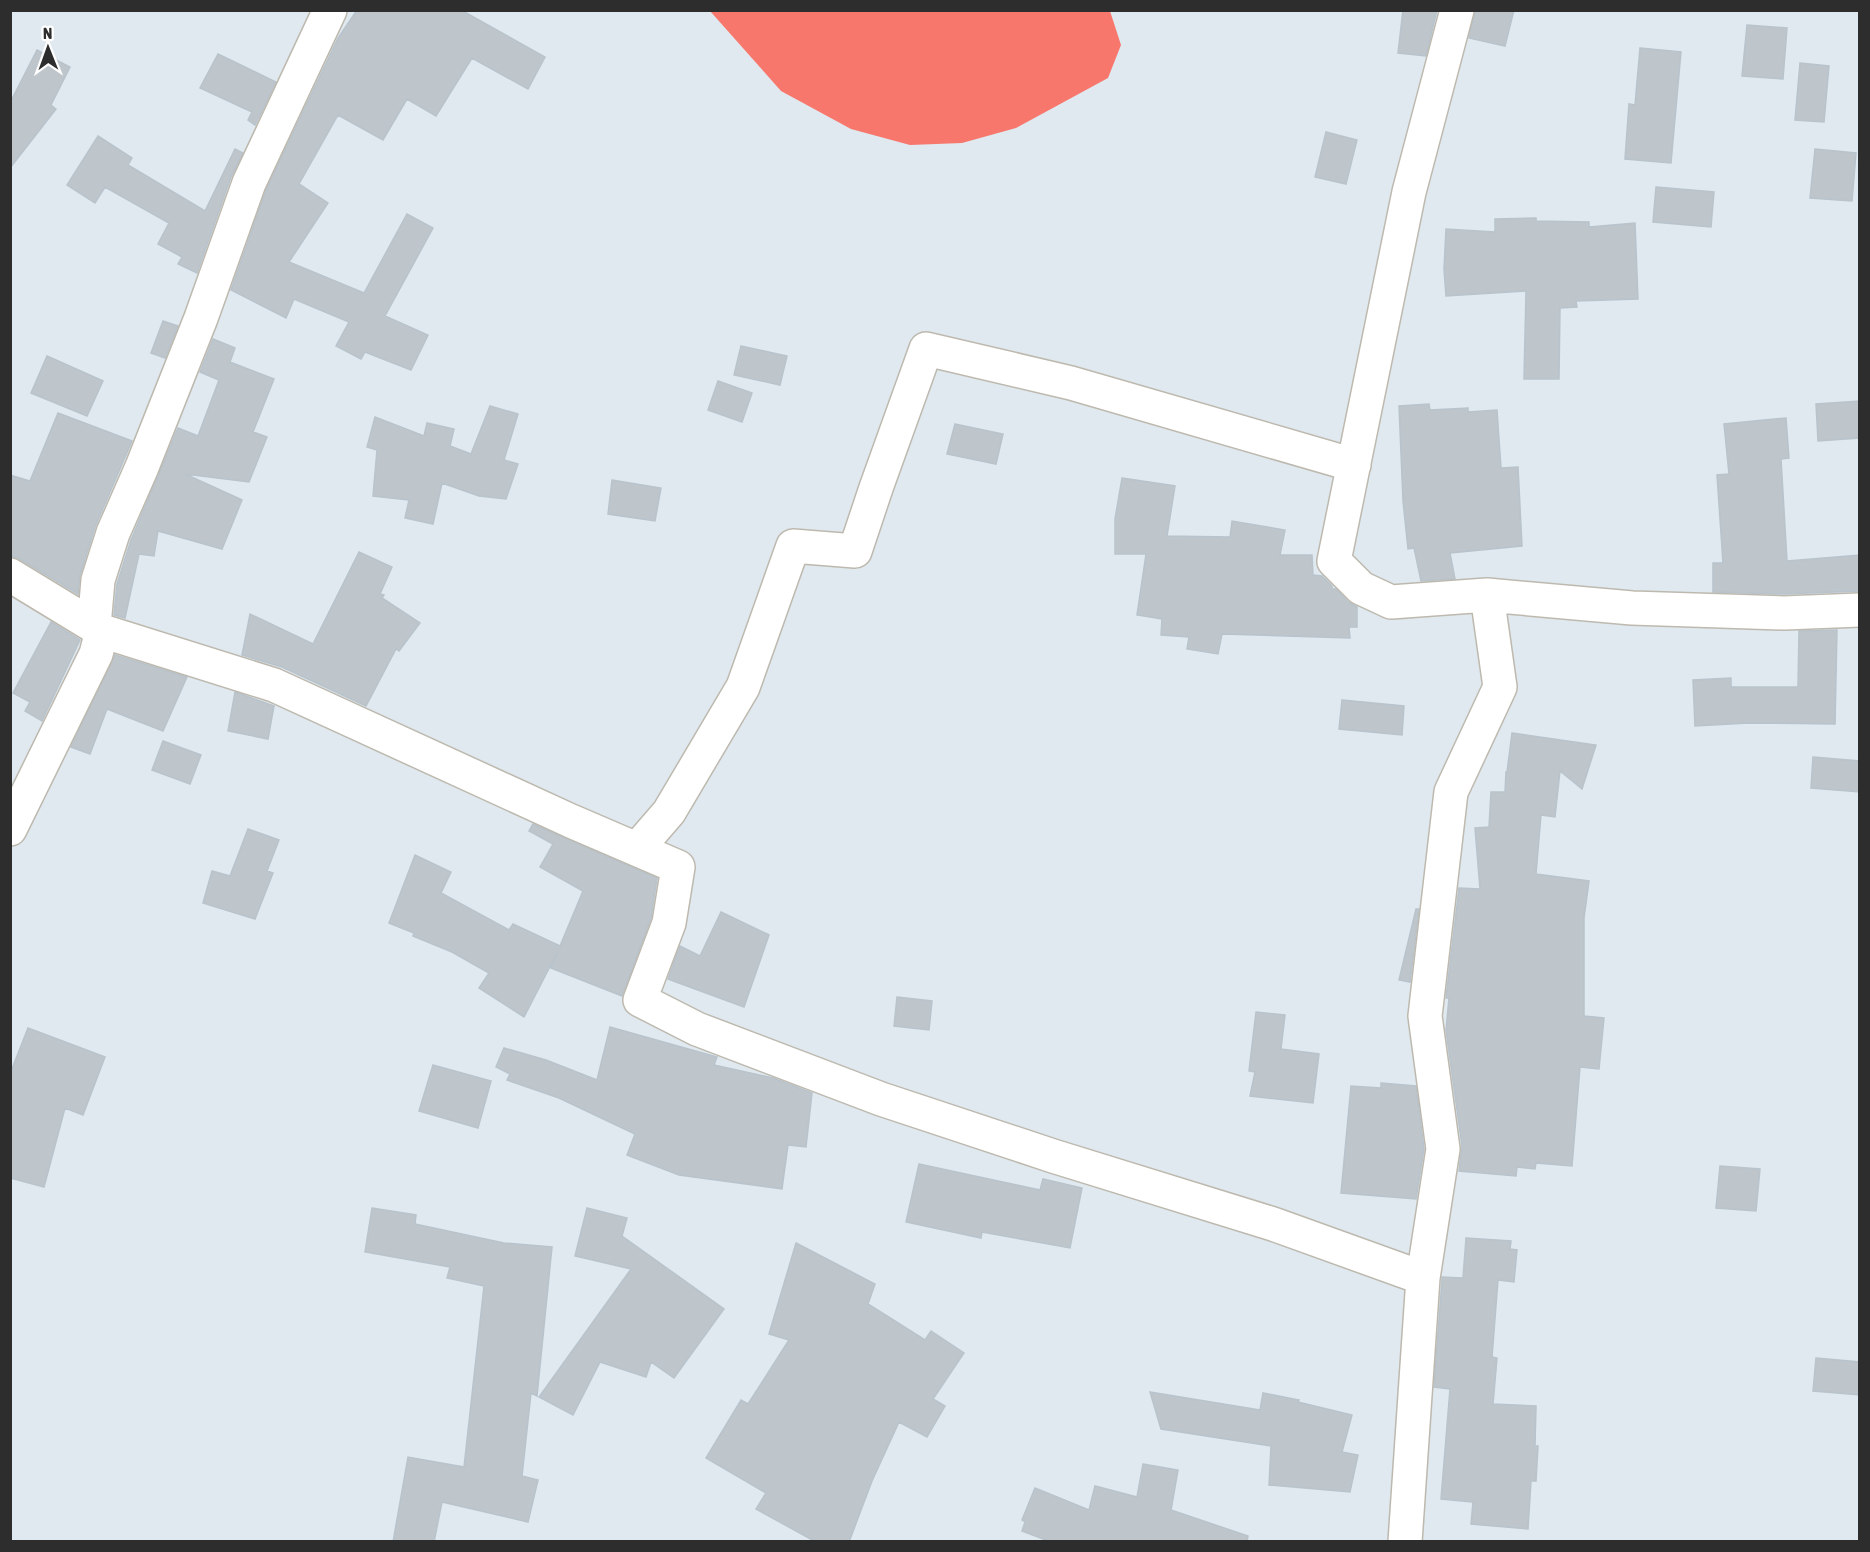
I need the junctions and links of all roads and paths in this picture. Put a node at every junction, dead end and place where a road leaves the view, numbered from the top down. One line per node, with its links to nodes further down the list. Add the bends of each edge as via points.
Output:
1 (330, 10): 7 (street, via 249,183 201,318 113,533 98,580)
2 (1457, 10): 3 (street, via 1409,192)
3 (1354, 465): 5 (street, via 1334,561 1361,588 1391,602); 9 (street, via 1071,383 926,350 855,551 793,546 743,687 669,812)
4 (10, 575): 7 (street)
5 (1487, 595): 6 (street, via 1632,608 1784,614); 10 (street, via 1500,687 1451,792 1425,1016 1443,1149)
6 (1860, 610)
7 (98, 629): 8 (street, via 96,654); 9 (street, via 274,685)
8 (10, 829)
9 (637, 849): 10 (street, via 678,867 669,923 640,1000 697,1029 881,1098 1273,1224)
10 (1423, 1278): 11 (street)
11 (1405, 1542)

